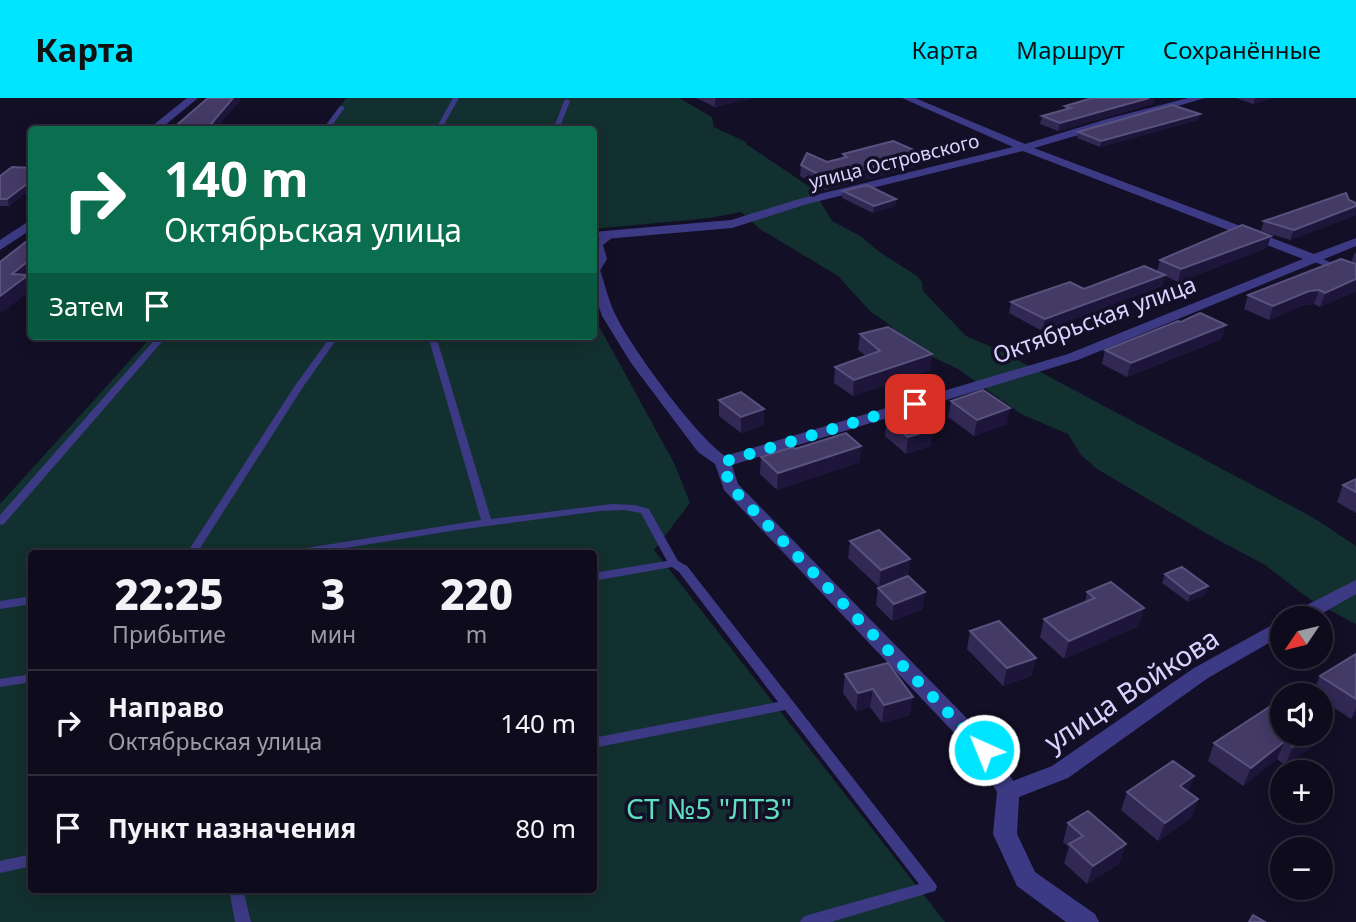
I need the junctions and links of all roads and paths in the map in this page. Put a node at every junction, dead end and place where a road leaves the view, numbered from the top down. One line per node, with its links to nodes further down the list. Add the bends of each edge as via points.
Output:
1 (193, 98): 7 (street)
2 (456, 98): 9 (lane)
3 (907, 98): 11 (street)
4 (1200, 98): 11 (street, улица Островского)
5 (568, 101): 10 (lane)
6 (342, 107): 8 (lane)
7 (157, 126)
8 (328, 126)
9 (440, 126)
10 (558, 126)
11 (1024, 148): 13 (street, улица Островского, via 803,201 732,224); 17 (street)
12 (28, 227): 16 (street)
13 (613, 234): 14 (street, улица Островского); 18 (lane, via 599,244 603,259)
14 (597, 236)
15 (1356, 242): 17 (street, Октябрьская улица)
16 (0, 246)
17 (1315, 259): 19 (lane); 24 (street, Октябрьская улица, via 1073,357)
18 (597, 267)
19 (1356, 276)
20 (597, 280): 24 (street, via 609,316 636,360 704,449)
21 (159, 340): 26 (lane)
22 (332, 340): 27 (lane)
23 (433, 340): 25 (lane)
24 (723, 462): 40 (street, via 730,486 984,750)
25 (486, 521): 28 (lane); 29 (lane, via 636,508 652,521)
26 (0, 522)
27 (194, 550)
28 (312, 550)
29 (674, 563): 30 (lane); 38 (lane)
30 (597, 576)
31 (1356, 586): 34 (street)
32 (28, 601): 33 (lane)
33 (0, 605)
34 (1320, 606)
35 (1270, 633): 40 (street, улица Войкова, via 1201,673 1060,772)
36 (28, 679): 37 (lane)
37 (0, 683)
38 (786, 705): 39 (lane); 45 (lane, via 930,887)
39 (597, 742)
40 (1008, 792): 46 (street, via 1005,834 1026,879)
41 (28, 861): 42 (lane)
42 (0, 867)
43 (237, 893): 44 (lane)
44 (243, 922)
45 (808, 922)
46 (1086, 922)

